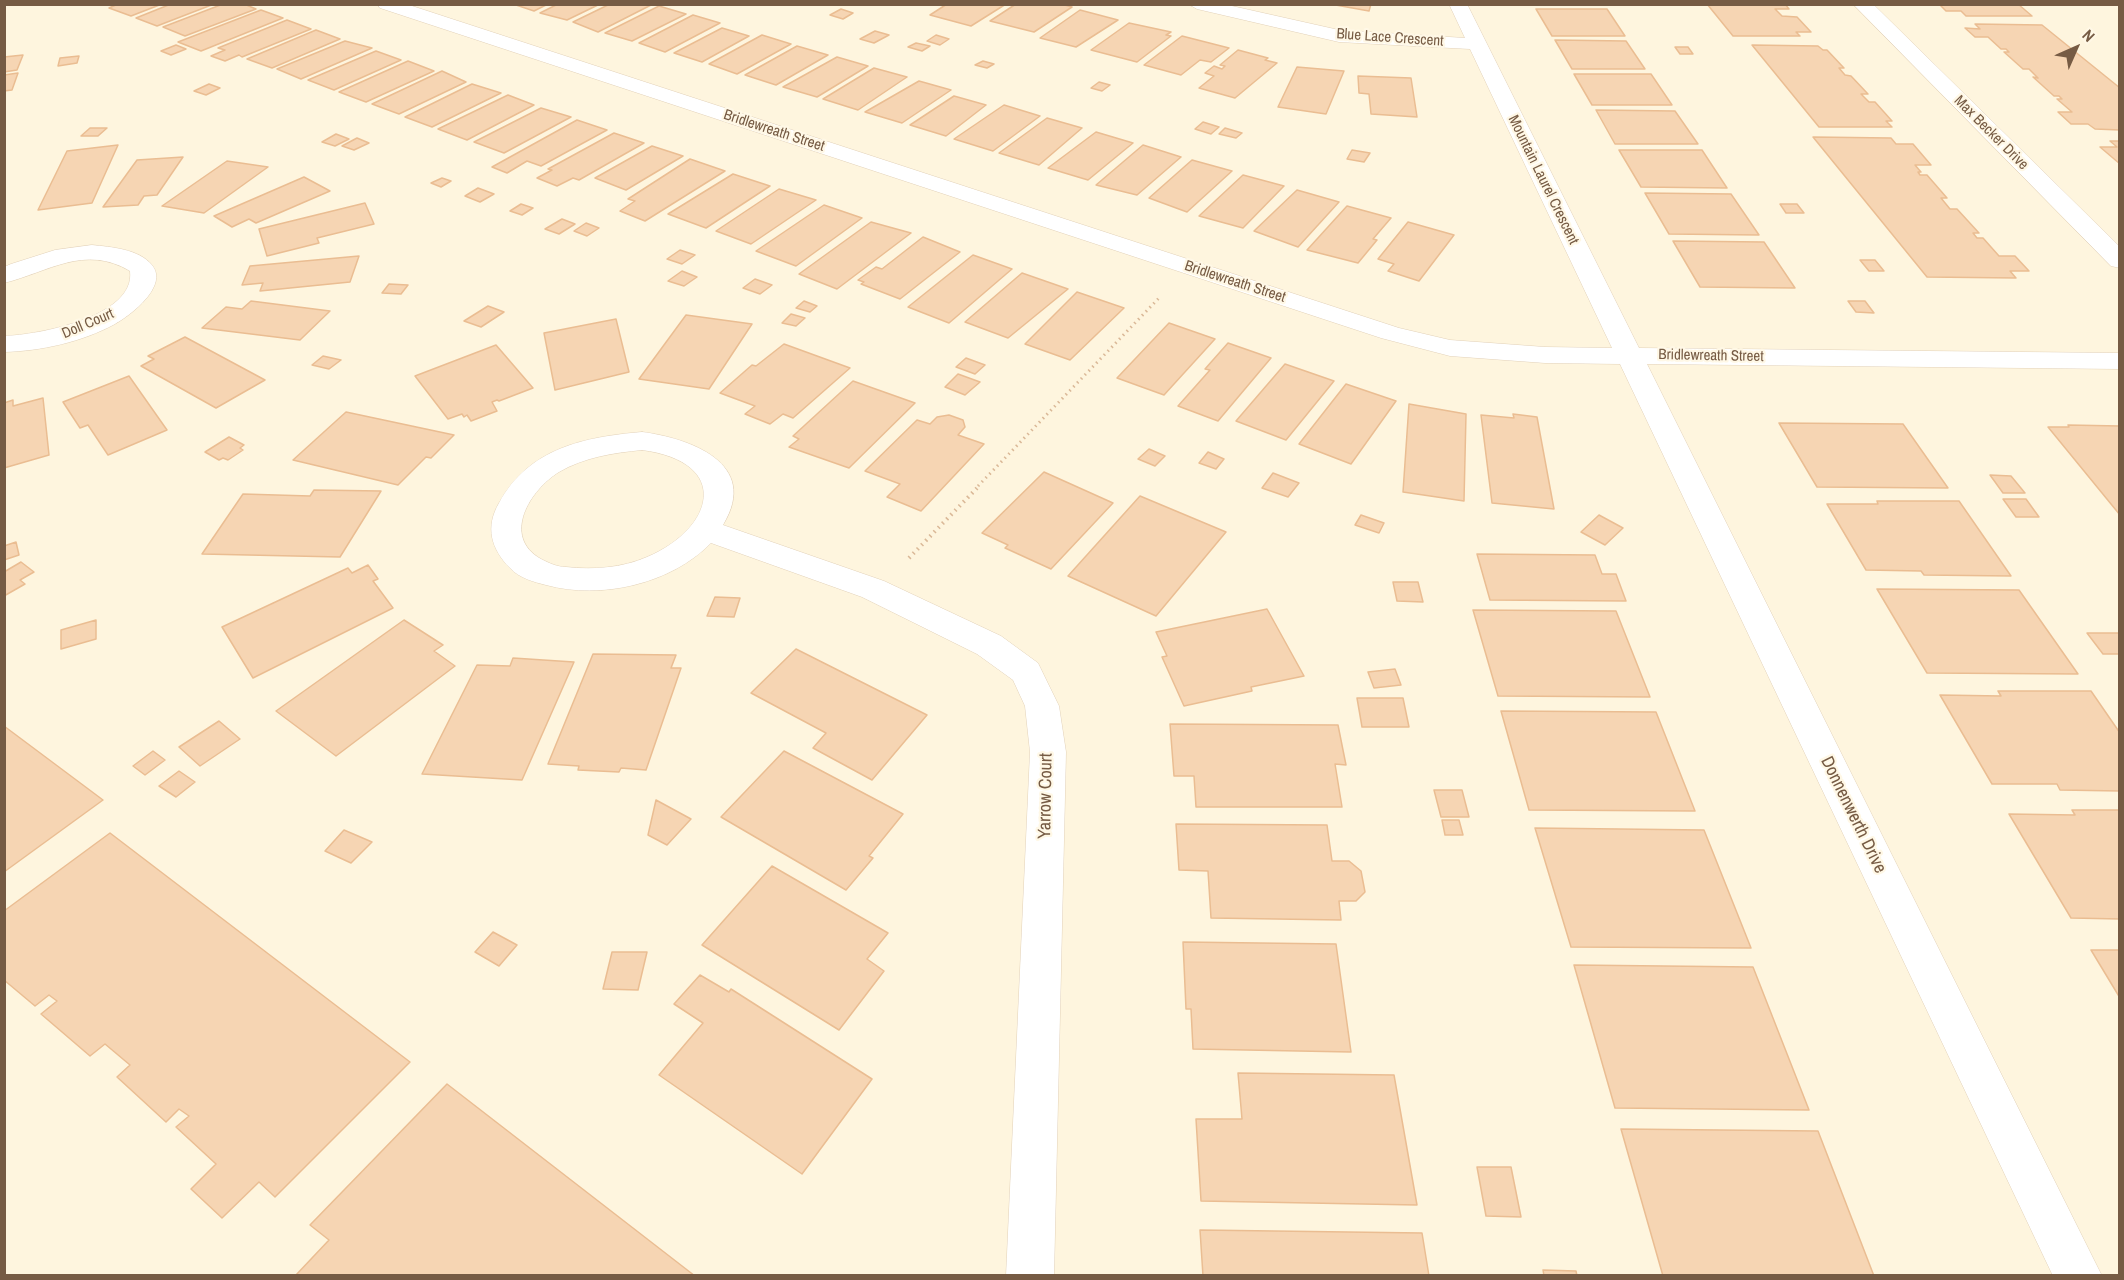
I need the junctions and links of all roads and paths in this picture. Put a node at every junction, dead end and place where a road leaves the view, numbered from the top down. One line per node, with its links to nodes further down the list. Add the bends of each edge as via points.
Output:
1 (386, 4): 10 (street, Bridlewreath Street, via 1390,333 1450,348 1495,353)
2 (1197, 4): 5 (street, Blue Lace Crescent, via 1339,36)
3 (1458, 4): 5 (street, Mountain Laurel Crescent)
4 (1862, 4): 6 (street, Max Becker Drive)
5 (1478, 44): 10 (street, Mountain Laurel Crescent)
6 (2120, 261)
7 (4, 276): 9 (street, Doll Court, via 52,258 110,254 130,259 142,268 144,281 120,310 84,329 52,339)
8 (1165, 293): 13 (path, via 912,555)
9 (4, 344)
10 (1628, 355): 11 (street, Bridlewreath Street); 15 (street, Donnenwerth Drive)
11 (2120, 361)
12 (706, 530): 12 (street, via 718,506 718,482 709,466 687,451 642,441 586,448 554,462 516,495 505,520 508,544 518,558 542,574 588,581 628,576 664,563 695,543); 13 (street, Yarrow Court)
13 (873, 589): 14 (street, Yarrow Court, via 989,645 1026,672 1042,706 1048,752)
14 (1030, 1275)
15 (2078, 1275)

